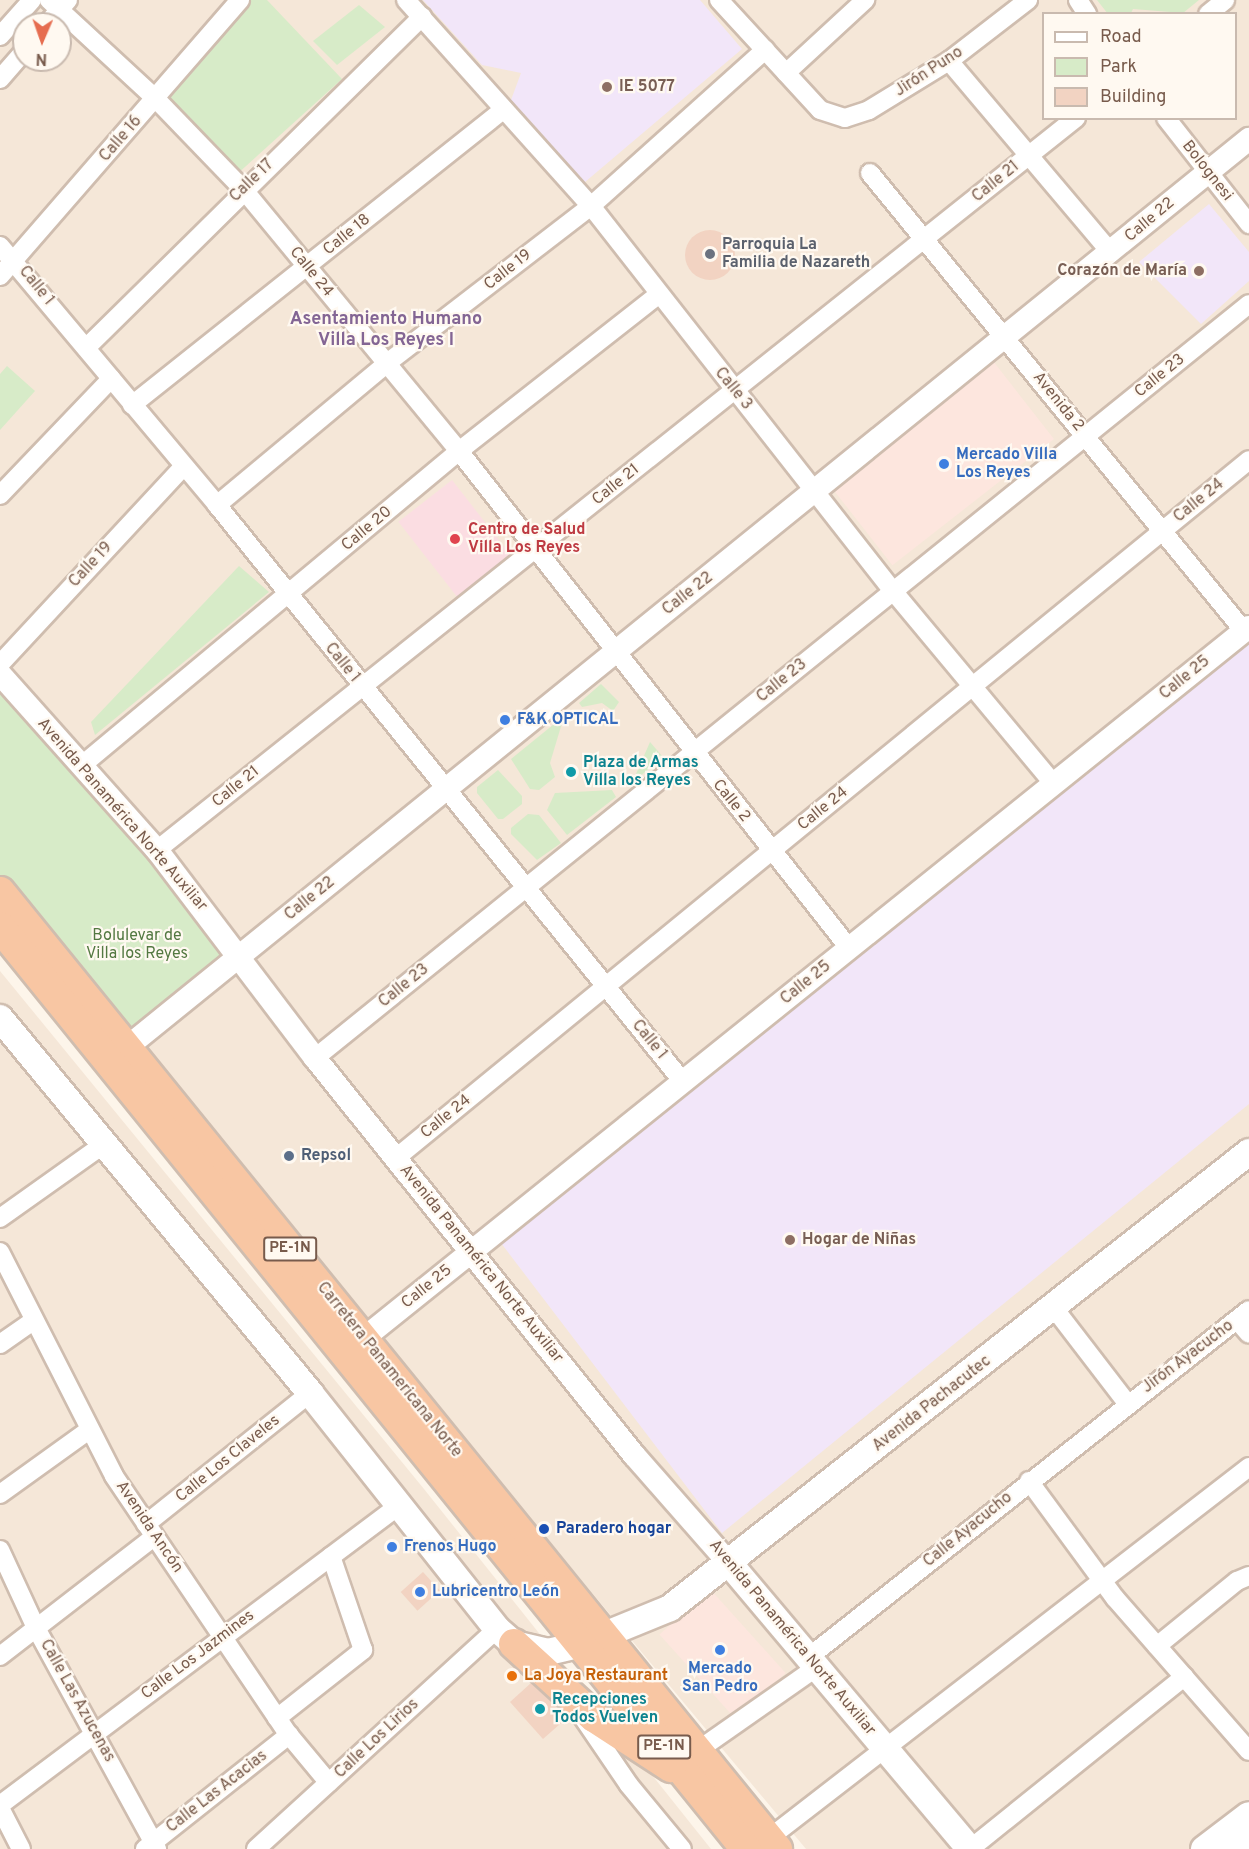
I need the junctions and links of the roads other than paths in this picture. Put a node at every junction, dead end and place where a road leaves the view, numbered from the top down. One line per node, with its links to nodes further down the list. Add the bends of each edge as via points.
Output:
1 (32, 0): 11 (street)
2 (240, 0): 17 (street, Calle 16)
3 (406, 0): 10 (street, Calle 3)
4 (719, 0): 12 (street)
5 (865, 0): 15 (street)
6 (1028, 0): 13 (street, Jirón Puno)
7 (1224, 0): 9 (street)
8 (59, 3): 17 (street, Calle 24)
9 (1210, 12)
10 (422, 17): 18 (street, Calle 3); 25 (street, Calle 17)
11 (0, 36)
12 (765, 50): 15 (street); 26 (street, Calle 19)
13 (949, 61): 15 (street, Jirón Puno, via 869,110 845,118 819,110); 22 (street)
14 (12, 65): 16 (street)
15 (786, 73)
16 (0, 79)
17 (156, 99): 25 (street, Calle 24); 31 (street, Calle 16)
18 (504, 109): 26 (street, Calle 3); 32 (street, Calle 18)
19 (1073, 120): 22 (street, Calle 21)
20 (1168, 120): 23 (street, Bolognesi)
21 (1249, 139): 23 (street, Calle 22)
22 (1029, 155): 28 (street, Calle 21); 30 (street)
23 (1208, 172): 27 (street, Bolognesi); 30 (street, Calle 22)
24 (870, 173): 28 (street, Avenida 2)
25 (243, 189): 32 (street, Calle 24); 37 (street, Calle 17)
26 (591, 206): 34 (street, Calle 3); 38 (street, Calle 19)
27 (1249, 224)
28 (925, 238): 36 (street, Avenida 2); 40 (street, Calle 21)
29 (0, 246): 31 (street, Calle 1)
30 (1111, 253): 36 (street, Calle 22)
31 (14, 260): 33 (street, Calle 16); 37 (street, Calle 1)
32 (307, 267): 38 (street, Calle 24); 41 (street, Calle 18)
33 (0, 276)
34 (657, 296): 40 (street, Calle 3); 43 (street, Calle 20)
35 (1249, 304): 42 (street, Calle 23)
36 (1007, 339): 42 (street, Avenida 2); 46 (street, Calle 22)
37 (86, 348): 39 (street, Calle 1)
38 (386, 364): 43 (street, Calle 24); 48 (street, Calle 19)
39 (111, 379): 41 (street, Calle 1); 47 (street)
40 (734, 391): 46 (street, Calle 3); 50 (street, Calle 21)
41 (132, 405): 45 (street, Calle 1)
42 (1085, 436): 49 (street, Avenida 2); 51 (street, Calle 23)
43 (459, 452): 50 (street, Calle 24); 52 (street, Calle 20)
44 (1249, 460): 49 (street, Calle 24)
45 (183, 467): 48 (street, Calle 1); 55 (street, Calle 19)
46 (818, 491): 51 (street, Calle 3); 54 (street, Calle 22)
47 (0, 495)
48 (217, 505): 52 (street, Calle 1)
49 (1163, 531): 53 (street, Avenida 2); 57 (street, Calle 24)
50 (534, 550): 54 (street, Calle 24); 58 (street, Calle 21)
51 (893, 591): 57 (street, Calle 3); 59 (street, Calle 23)
52 (288, 596): 58 (street, Calle 1); 60 (street, Calle 20)
53 (1247, 629): 61 (street, Calle 25)
54 (613, 653): 59 (street, Calle 2); 62 (street, Calle 22)
55 (0, 664)
56 (0, 674): 60 (street, Avenida Panamérica Norte Auxiliar)
57 (973, 686): 61 (street, Calle 3); 64 (street, Calle 24)
58 (362, 687): 62 (street, Calle 1); 63 (street, Calle 21)
59 (693, 753): 64 (street, Calle 2); 65 (street, Calle 23)
60 (81, 766): 63 (street, Avenida Panamérica Norte Auxiliar)
61 (1054, 784): 68 (street, Calle 25)
62 (445, 790): 65 (street, Calle 1); 69 (street, Calle 22)
63 (157, 850): 69 (street, Avenida Panamérica Norte Auxiliar)
64 (771, 851): 68 (street, Calle 2); 70 (street, Calle 24)
65 (525, 888): 70 (street, Calle 1); 73 (street, Calle 23)
66 (0, 892): 72 (highway, Carretera Panamericana Norte / PE-1N)
67 (0, 927): 103 (highway, Carretera Panamericana Norte / PE-1N)
68 (849, 948): 74 (street, Calle 25)
69 (240, 955): 72 (street, Calle 22); 73 (street, Avenida Panamérica Norte Auxiliar)
70 (605, 987): 74 (street, Calle 1); 77 (street, Calle 24)
71 (0, 1017): 75 (main road)
72 (126, 1048): 85 (highway, Carretera Panamericana Norte / PE-1N)
73 (315, 1059): 77 (street, Avenida Panamérica Norte Auxiliar)
74 (682, 1082): 79 (street, Calle 25)
75 (104, 1144): 78 (street); 87 (main road)
76 (1249, 1152): 81 (main road, Avenida Pachacutec)
77 (396, 1158): 79 (street, Avenida Panamérica Norte Auxiliar)
78 (0, 1218)
79 (472, 1251): 85 (street, Calle 25); 97 (street, Avenida Panamérica Norte Auxiliar, via 634,1455)
80 (0, 1252): 83 (street, Avenida Ancón)
81 (1054, 1308): 88 (street); 97 (main road, Avenida Pachacutec)
82 (1243, 1315): 84 (street); 88 (street, Jirón Ayacucho)
83 (33, 1321): 86 (street); 89 (street, Avenida Ancón)
84 (1249, 1334)
85 (364, 1338): 103 (highway, Carretera Panamericana Norte / PE-1N)
86 (0, 1344)
87 (310, 1393): 93 (main road); 94 (street, Calle Los Claveles)
88 (1127, 1404): 91 (street, Calle Ayacucho)
89 (88, 1430): 92 (street); 94 (street, Avenida Ancón)
90 (1249, 1467): 99 (street)
91 (1029, 1481): 99 (street); 106 (street, Calle Ayacucho)
92 (0, 1494)
93 (397, 1507): 96 (street, Calle Los Jazmines); 102 (main road)
94 (150, 1531): 100 (street, Calle Los Claveles); 101 (street, Avenida Ancón)
95 (0, 1550): 100 (street, Calle Las Azucenas)
96 (331, 1556): 101 (street, Calle Los Jazmines); 109 (street, via 363,1650)
97 (729, 1563): 103 (main road, Avenida Pachacutec, via 670,1608); 106 (main road, Avenida Panamérica Norte Auxiliar)
98 (1249, 1576): 104 (street, via 1237,1581)
99 (1102, 1581): 104 (street); 112 (street)
100 (36, 1628): 105 (street, Calle Los Claveles); 110 (street, Calle Las Azucenas)
101 (223, 1636): 109 (street, Avenida Ancón); 110 (street, Calle Los Jazmines)
102 (506, 1637): 103 (main road, Avenida Pachacutec, via 548,1652); 108 (highway); 115 (street, Calle Los Lirios)
103 (592, 1641): 114 (highway, Carretera Panamericana Norte / PE-1N)
104 (1157, 1646): 107 (street)
105 (0, 1656)
106 (813, 1662): 112 (main road, Avenida Panamérica Norte Auxiliar); 114 (street, Calle Ayacucho)
107 (1184, 1677): 113 (street); 124 (street)
108 (566, 1692): 114 (highway, via 594,1717); 123 (street, via 629,1785)
109 (277, 1718): 111 (street, Avenida Ancón)
110 (95, 1733): 116 (street, Calle Los Jazmines); 120 (street, Calle Las Azucenas)
111 (289, 1735): 115 (street, Avenida Ancón); 120 (street, Calle Las Acacias)
112 (886, 1749): 119 (street); 124 (main road, Avenida Panamérica Norte Auxiliar)
113 (1249, 1751)
114 (693, 1764): 119 (highway, Carretera Panamericana Norte / PE-1N)
115 (329, 1783): 122 (street, Calle Los Lirios)
116 (0, 1806): 121 (street)
117 (1249, 1815): 125 (main road)
118 (1249, 1838): 126 (main road)
119 (764, 1846)
120 (152, 1847)
121 (21, 1849)
122 (256, 1849)
123 (682, 1849)
124 (970, 1849)
125 (1204, 1849)
126 (1235, 1849)

